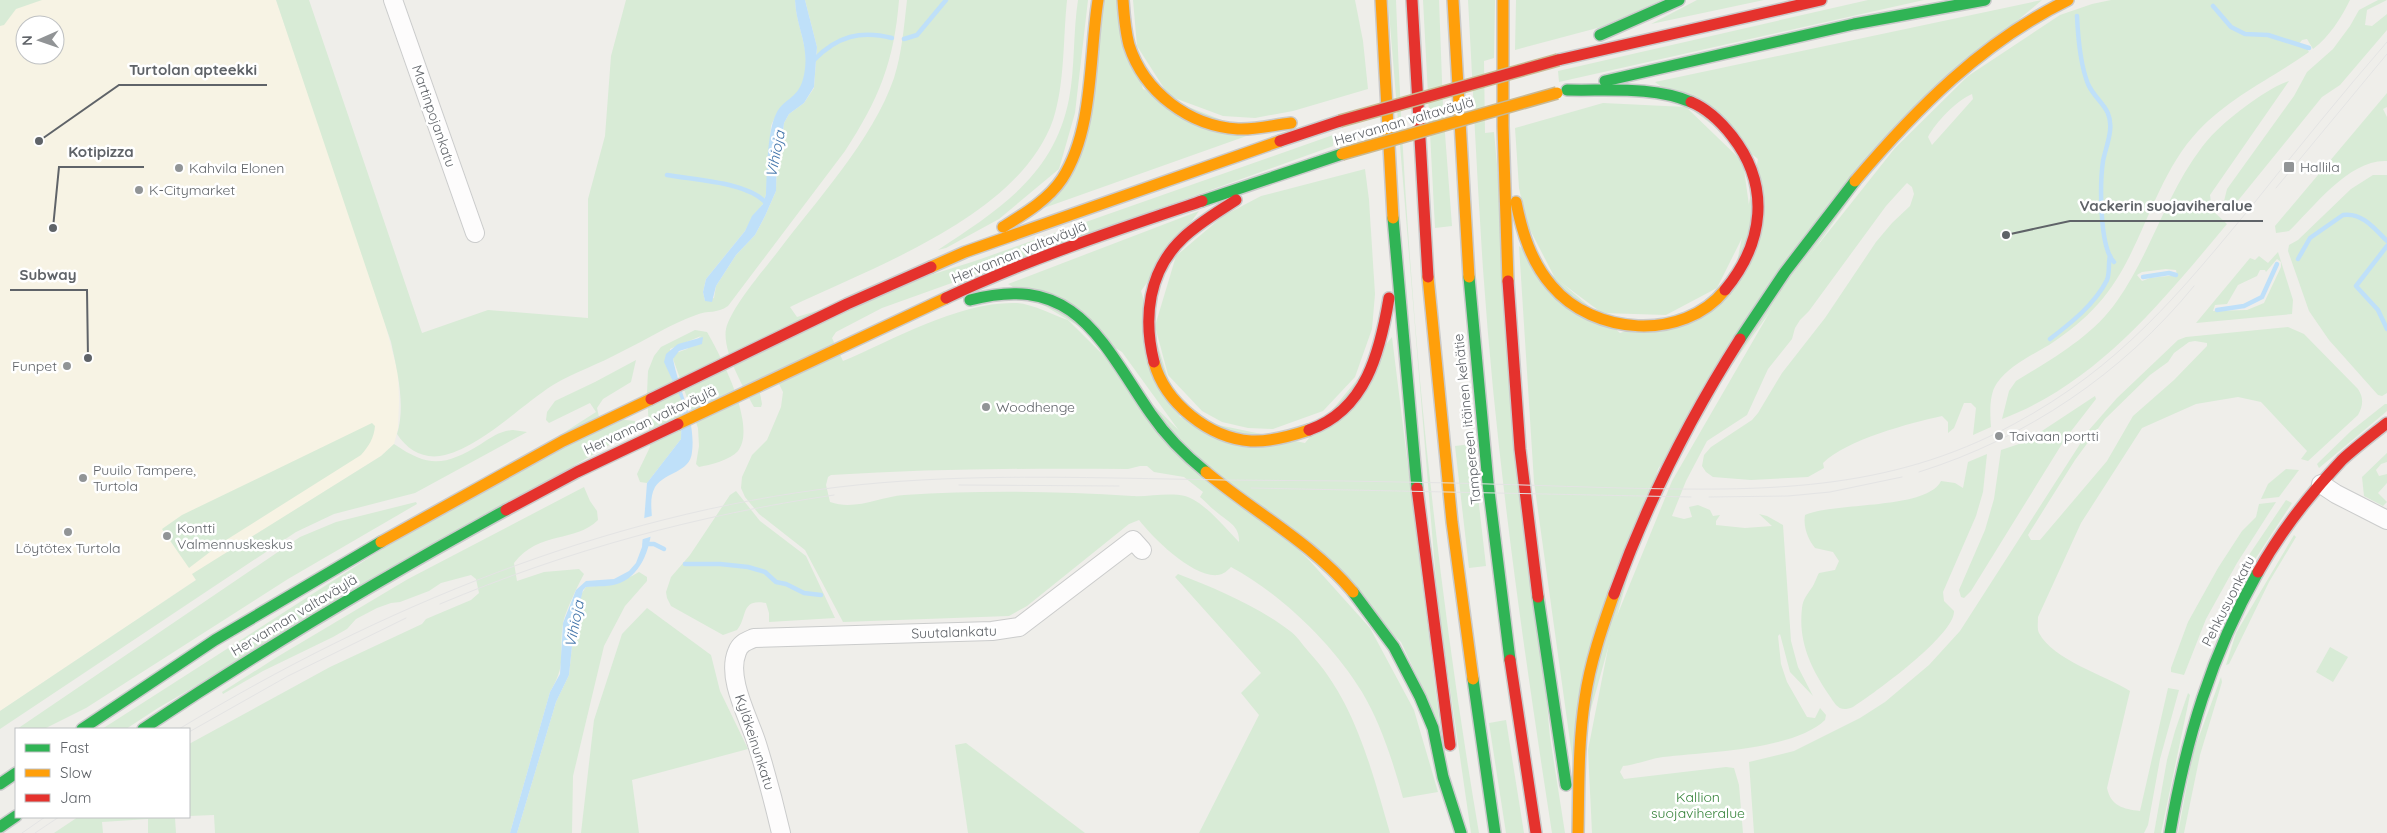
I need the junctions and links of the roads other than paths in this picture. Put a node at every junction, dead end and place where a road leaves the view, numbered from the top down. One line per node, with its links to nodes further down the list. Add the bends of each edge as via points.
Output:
1 (393, 0): 19 (street, Martinpojankatu)
2 (1098, 0): 20 (main road, via 1084,118 1069,168 1044,198)
3 (1123, 0): 16 (main road, via 1125,32 1137,66 1158,94 1184,113 1200,121 1232,129)
4 (1381, 0): 14 (main road)
5 (1412, 0): 36 (main road, Tampereen itäinen kehätie, via 1423,214 1436,370 1457,567)
6 (1452, 0): 37 (main road, Tampereen itäinen kehätie, via 1463,208 1476,367 1514,687)
7 (1504, 0): 17 (main road)
8 (1679, 0): 13 (main road, via 1585,41)
9 (1820, 0): 13 (main road, Hervannan valtaväylä)
10 (1985, 0): 15 (main road, Hervannan valtaväylä, via 1854,24)
11 (2068, 0): 39 (main road, via 2002,38 1936,92 1827,213 1763,300 1734,346 1670,461 1608,607 1588,680 1582,718)
12 (1371, 34): 14 (main road)
13 (1558, 60): 16 (main road, Hervannan valtaväylä, bridge)
14 (1384, 77): 21 (main road)
15 (1562, 92): 17 (main road, via 1663,93 1689,100 1713,114 1731,134 1746,154 1756,176 1757,229 1746,260 1718,299 1699,313 1680,321 1638,327 1599,319 1564,298 1537,265 1526,242); 18 (main road, Hervannan valtaväylä, bridge)
16 (1340, 121): 20 (main road, Hervannan valtaväylä)
17 (1503, 140): 38 (main road, via 1511,339 1526,499 1547,666)
18 (1272, 176): 21 (main road, via 1186,235 1170,252 1155,282 1147,323 1150,352 1157,372 1187,412 1207,426 1247,440 1272,440 1320,428 1340,413 1366,380 1377,357); 22 (main road, Hervannan valtaväylä, via 981,281)
19 (475, 233)
20 (965, 252): 28 (main road, Hervannan valtaväylä, via 847,304 563,441 380,542 224,635)
21 (1396, 264): 35 (main road, via 1422,534)
22 (887, 325): 29 (main road, Hervannan valtaväylä, via 577,472 396,570 222,676); 35 (main road, via 1002,292 1051,301 1066,307 1094,328 1117,358 1150,413 1178,447 1212,478 1317,555 1376,620 1407,670 1430,721)
23 (2387, 423): 24 (main road, Pehkusuonkatu, via 2351,452)
24 (2321, 484): 25 (street); 40 (main road, Pehkusuonkatu, via 2264,560 2221,645 2181,770)
25 (2387, 520)
26 (1142, 550): 27 (street, Suutalankatu, via 1133,540 1019,628 754,638 743,642)
27 (737, 651): 34 (street, Kyläkeinunkatu, via 734,665 738,691 757,742)
28 (84, 728)
29 (144, 728)
30 (15, 774): 31 (main road)
31 (0, 784)
32 (15, 817): 33 (main road)
33 (0, 827)
34 (781, 833)
35 (1462, 833)
36 (1495, 833)
37 (1536, 833)
38 (1574, 833)
39 (1578, 833)
40 (2170, 833)

